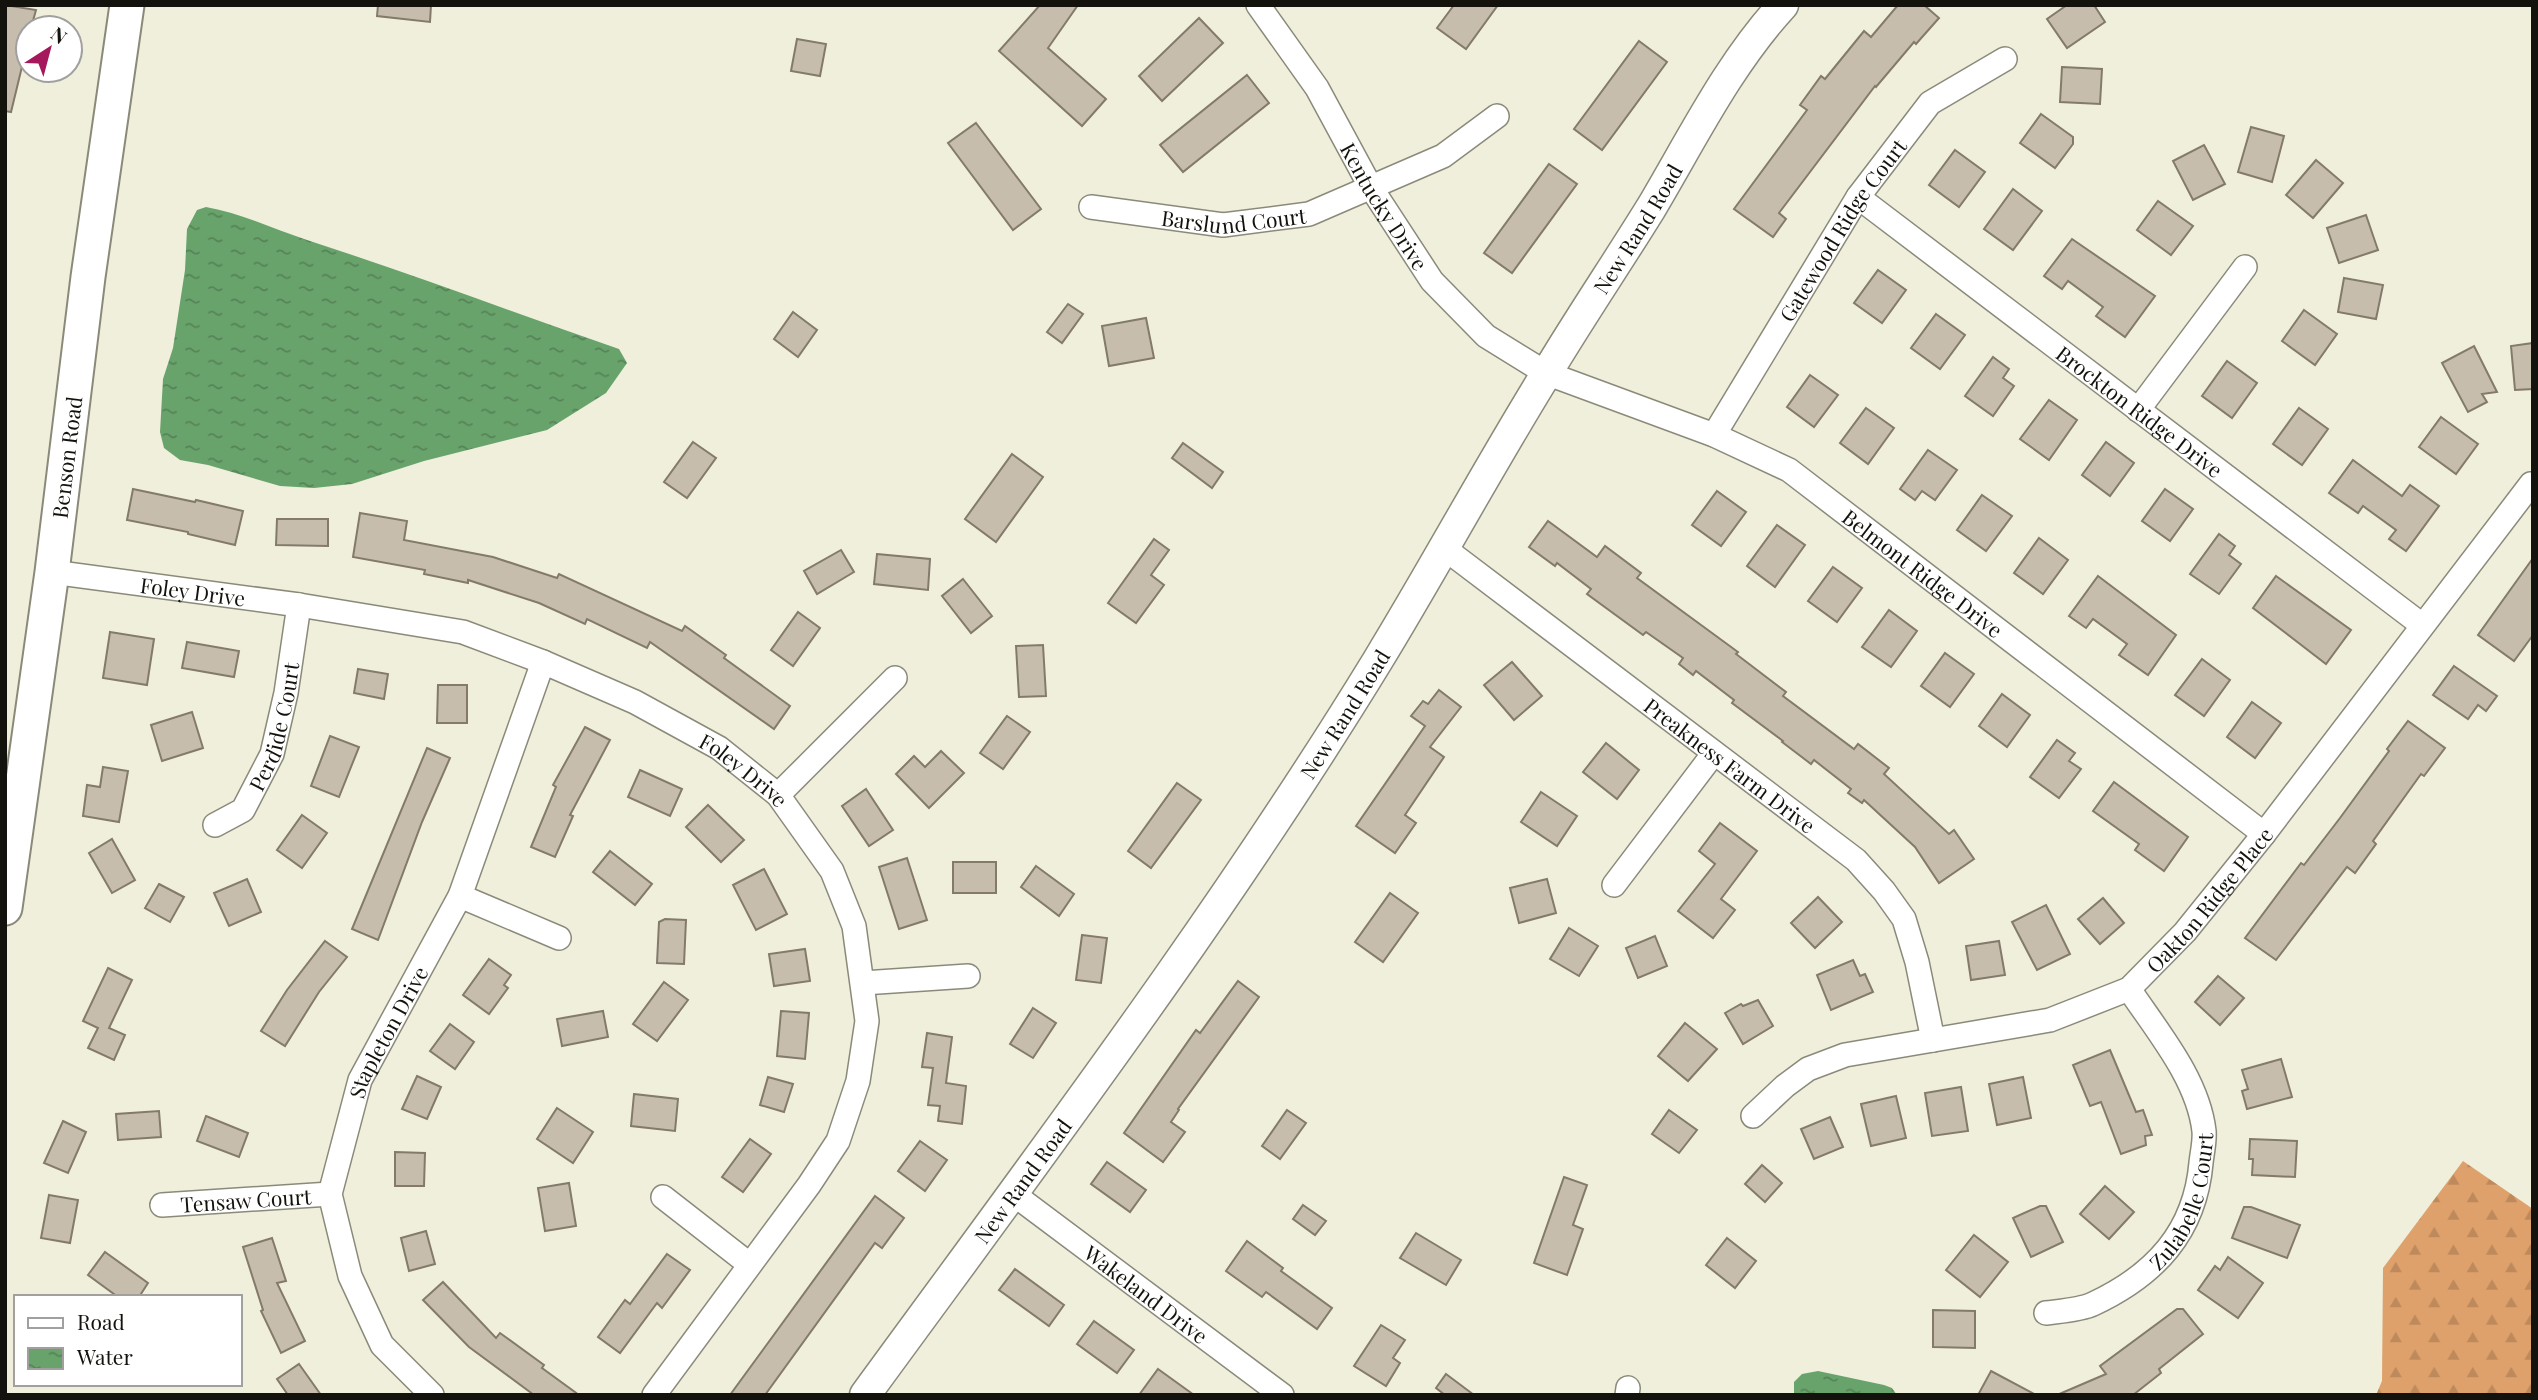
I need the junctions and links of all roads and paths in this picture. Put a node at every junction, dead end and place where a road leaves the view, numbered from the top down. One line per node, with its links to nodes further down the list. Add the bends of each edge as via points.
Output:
1 (127, 5): 15 (main road, Benson Road)
2 (1258, 5): 6 (street, Kentucky Drive, via 1317,88)
3 (1783, 5): 10 (street, New Rand Road, via 1713,100)
4 (2005, 59): 7 (street, Gatewood Ridge Court, via 1930,103)
5 (1497, 116): 6 (street, Barslund Court, via 1443,156)
6 (1370, 186): 8 (street, Barslund Court, via 1309,214 1223,225); 10 (street, Kentucky Drive, via 1432,281 1486,336)
7 (1858, 197): 11 (street, Brockton Ridge Drive); 12 (street, Gatewood Ridge Court)
8 (1091, 207)
9 (2245, 267): 11 (street)
10 (1546, 373): 12 (street, Belmont Ridge Drive); 14 (street, New Rand Road)
11 (2138, 410): 17 (street, Brockton Ridge Drive)
12 (1714, 435): 23 (street, Belmont Ridge Drive, via 1789,470)
13 (2531, 484): 17 (street, Oakton Ridge Place)
14 (1444, 548): 20 (street, Preakness Farm Drive); 33 (street, New Rand Road, via 1295,795)
15 (52, 572): 16 (street, Foley Drive); 26 (main road, Benson Road)
16 (299, 605): 18 (street, Foley Drive, via 463,632); 22 (street, Perdide Court, via 272,754 243,810)
17 (2422, 625): 23 (street, Oakton Ridge Place)
18 (543, 662): 21 (street, Foley Drive, via 635,702 719,748); 25 (street, Stapleton Drive)
19 (895, 678): 21 (street)
20 (1714, 752): 24 (street); 31 (street, Preakness Farm Drive, via 1856,860 1884,891 1904,919)
21 (778, 795): 29 (street, Foley Drive, via 832,871 854,926)
22 (215, 825)
23 (2264, 834): 30 (street, Oakton Ridge Place, via 2185,932)
24 (1614, 885)
25 (460, 896): 27 (street); 34 (street, Stapleton Drive, via 360,1080)
26 (5, 908)
27 (559, 938)
28 (968, 976): 29 (street)
29 (863, 984): 37 (street, Foley Drive, via 867,1021 858,1081 838,1140)
30 (2129, 989): 31 (street, Oakton Ridge Place, via 2050,1020); 38 (street, Zulabelle Court, via 2181,1066 2195,1101 2204,1131 2194,1204 2179,1236 2141,1276 2091,1305)
31 (1933, 1040): 32 (street, Oakton Ridge Place, via 1845,1055 1808,1069)
32 (1753, 1116)
33 (1013, 1193): 41 (street, New Rand Road); 42 (street, Wakeland Drive)
34 (330, 1194): 36 (street, Tensaw Court); 39 (street, Stapleton Drive, via 350,1276 382,1345)
35 (663, 1197): 37 (street)
36 (162, 1205)
37 (749, 1265): 40 (street, Foley Drive)
38 (2046, 1313)
39 (432, 1395)
40 (654, 1395)
41 (865, 1395)
42 (1282, 1395)

